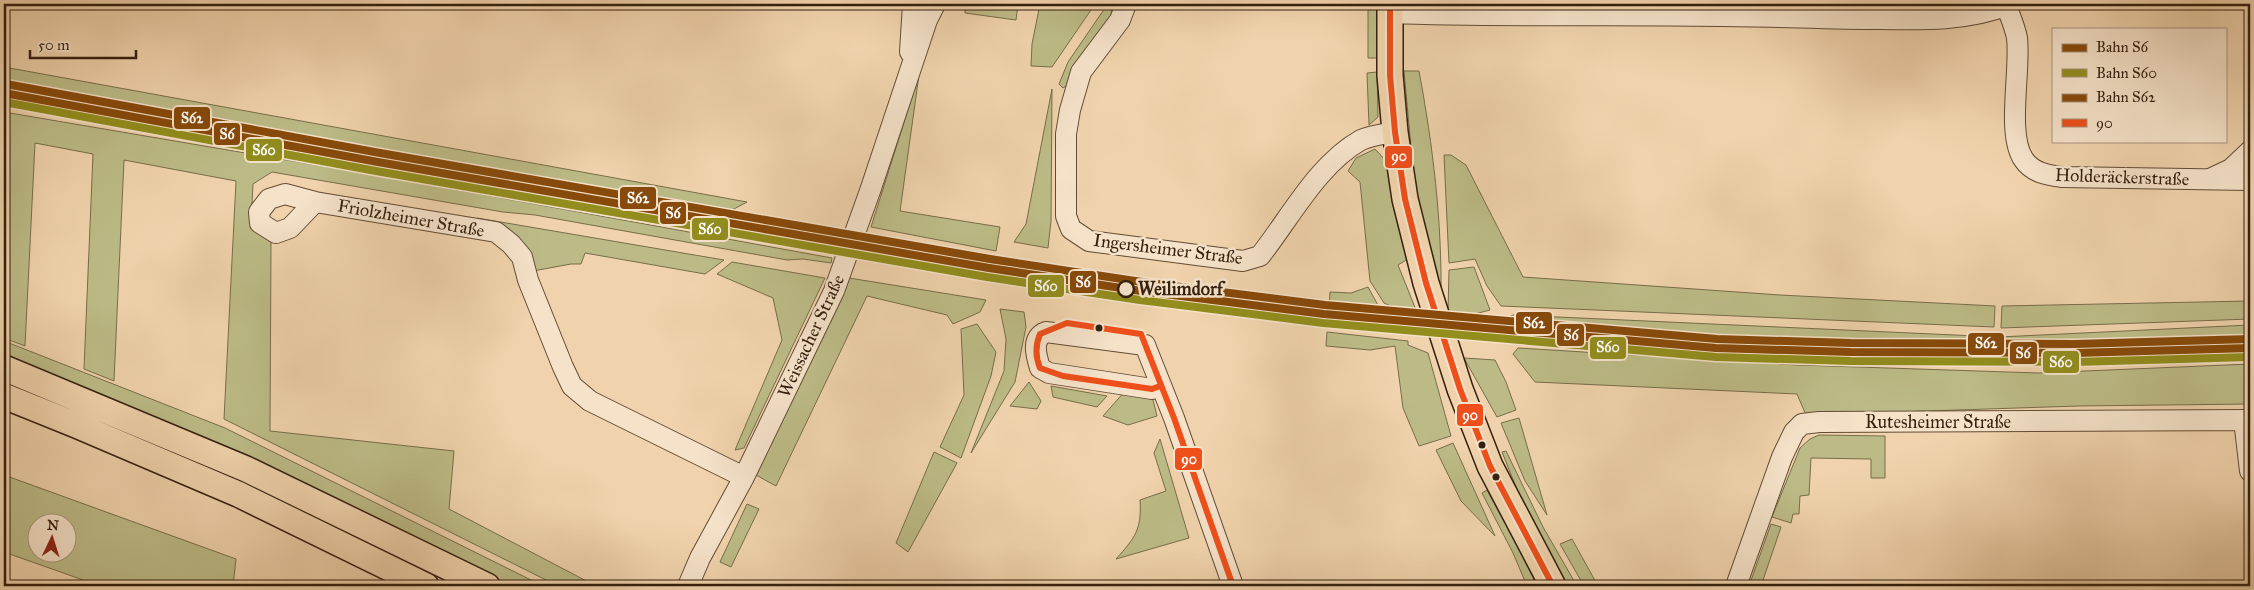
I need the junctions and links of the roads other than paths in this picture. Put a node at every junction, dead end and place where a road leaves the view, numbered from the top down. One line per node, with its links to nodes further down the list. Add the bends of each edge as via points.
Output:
1 (913, 4): 6 (street, Weissacher Straße)
2 (935, 4): 6 (street, Weissacher Straße)
3 (1126, 4): 7 (street, Ingersheimer Straße, via 1120,20 1082,72 1066,134 1066,216 1072,229 1089,242 1243,261 1260,256 1330,163 1362,140)
4 (2008, 5): 5 (street, Holderäckerstraße, via 1951,18 1900,20 1508,16); 9 (street, Holderäckerstraße, via 2017,38 2016,137 2021,155 2032,168 2043,174 2062,177)
5 (1390, 8): 7 (main road, via 1390,75)
6 (909, 75): 17 (street, Weissacher Straße, via 834,291)
7 (1395, 132): 22 (main road, via 1405,199 1426,282 1460,389 1495,476)
8 (2250, 151): 9 (street, Holderäckerstraße, via 2223,174)
9 (2203, 180): 10 (street, Holderäckerstraße)
10 (2250, 180)
11 (315, 202): 17 (street, Friolzheimer Straße, via 496,232 522,257 528,280 572,386 590,401)
12 (4, 368): 19 (main road, via 246,469)
13 (1160, 386): 13 (street, via 1145,345 1046,332 1040,334 1036,342 1040,368 1049,373 1152,390); 21 (street)
14 (4, 396): 18 (main road, via 238,494)
15 (2247, 420): 16 (street); 23 (street, Rutesheimer Straße, via 1802,424 1794,432 1782,457)
16 (2250, 471)
17 (744, 477): 20 (street, Weissacher Straße)
18 (426, 586)
19 (487, 586)
20 (688, 586)
21 (1233, 586)
22 (1553, 586)
23 (1736, 586)

